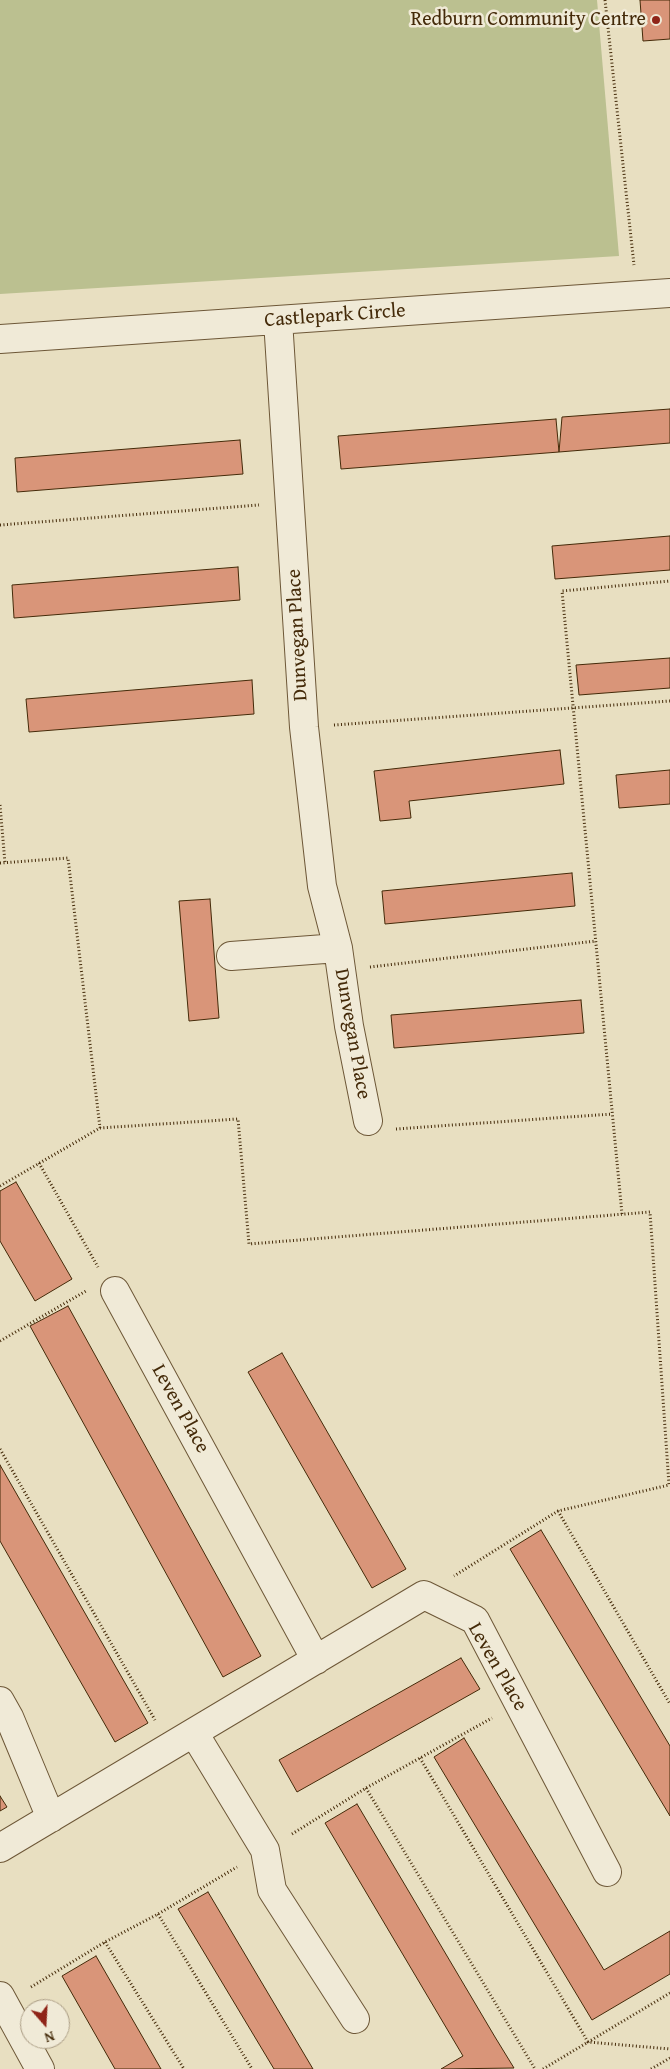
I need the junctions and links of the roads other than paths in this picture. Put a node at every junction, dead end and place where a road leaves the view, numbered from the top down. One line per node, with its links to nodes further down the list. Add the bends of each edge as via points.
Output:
1 (670, 292): 2 (street, Castlepark Circle)
2 (278, 320): 3 (street, Castlepark Circle); 5 (street, Dunvegan Place, via 304,727 322,886)
3 (0, 339)
4 (232, 956): 5 (street, Dunvegan Place)
5 (339, 959): 6 (street, Dunvegan Place)
6 (368, 1121)
7 (101, 1284): 8 (street, Leven Place)
8 (316, 1660): 10 (street); 13 (street, Leven Place, via 424,1595 475,1620)
9 (0, 1701): 11 (street)
10 (194, 1732): 11 (street); 15 (street, via 265,1850 272,1890)
11 (51, 1818): 12 (street)
12 (0, 1848)
13 (608, 1872)
14 (0, 1996): 16 (street)
15 (355, 2019)
16 (40, 2069)

